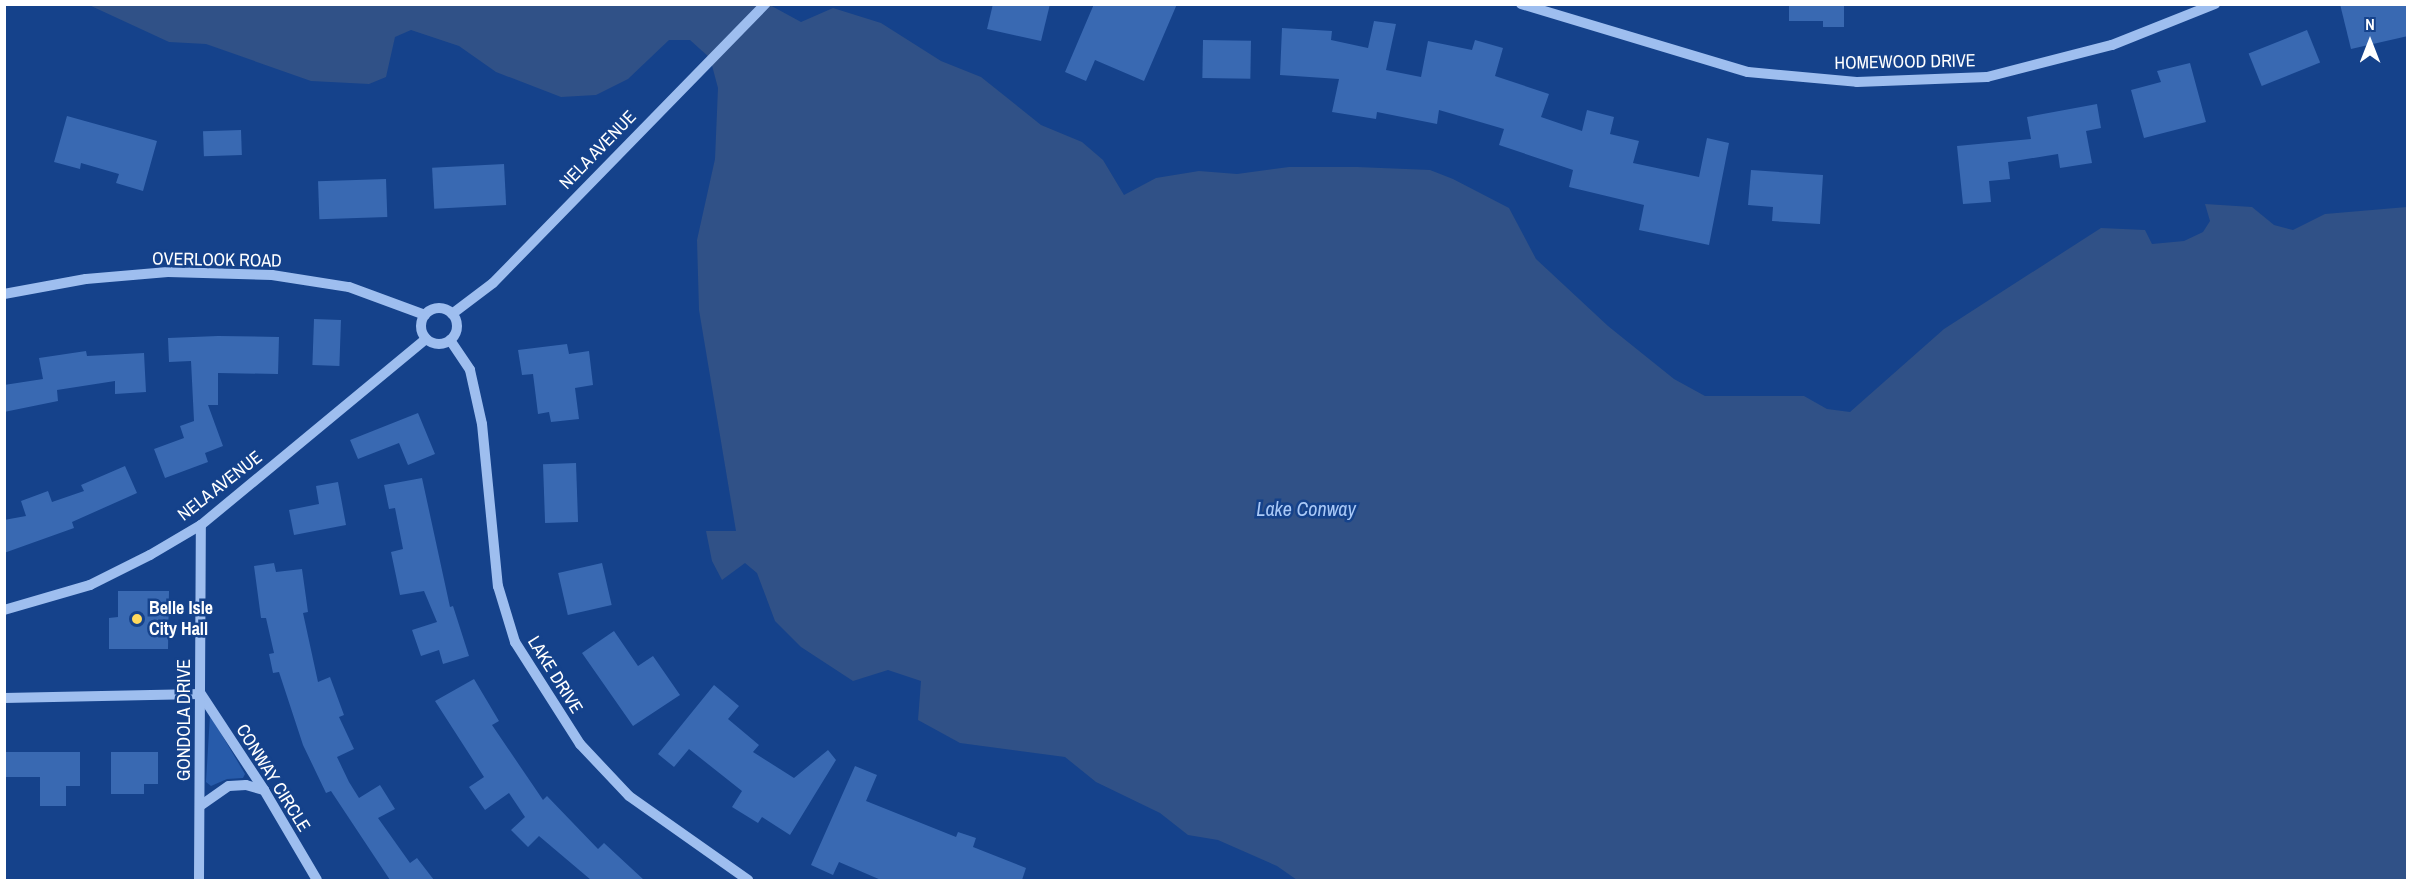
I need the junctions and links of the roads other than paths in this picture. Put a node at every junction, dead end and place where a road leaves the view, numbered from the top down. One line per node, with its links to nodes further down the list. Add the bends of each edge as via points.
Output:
1 (765, 4): 6 (street, NELA AVENUE, via 493,283)
2 (1521, 4): 4 (street, HOMEWOOD DRIVE)
3 (2215, 4): 4 (street, HOMEWOOD DRIVE, via 2112,45 1987,77 1857,82 1748,72)
4 (1560, 10)
5 (4, 294): 7 (street, OVERLOOK ROAD, via 86,279 168,272 272,275 349,287)
6 (452, 314): 7 (street, via 435,309); 9 (street, via 456,324)
7 (425, 315): 8 (street, via 421,326)
8 (426, 339): 9 (street, via 440,344); 10 (street, NELA AVENUE)
9 (450, 340): 18 (street, LAKE DRIVE, via 470,370 483,424 496,575 515,642 580,744 629,796)
10 (201, 525): 11 (street, NELA AVENUE, via 90,585); 12 (street, GONDOLA DRIVE)
11 (4, 610)
12 (200, 694): 13 (street); 14 (street, CONWAY CIRCLE); 15 (street, GONDOLA DRIVE)
13 (4, 698)
14 (264, 790): 15 (street, via 229,786); 17 (street, CONWAY CIRCLE)
15 (200, 806): 16 (street, GONDOLA DRIVE)
16 (199, 880)
17 (318, 880)
18 (748, 880)

